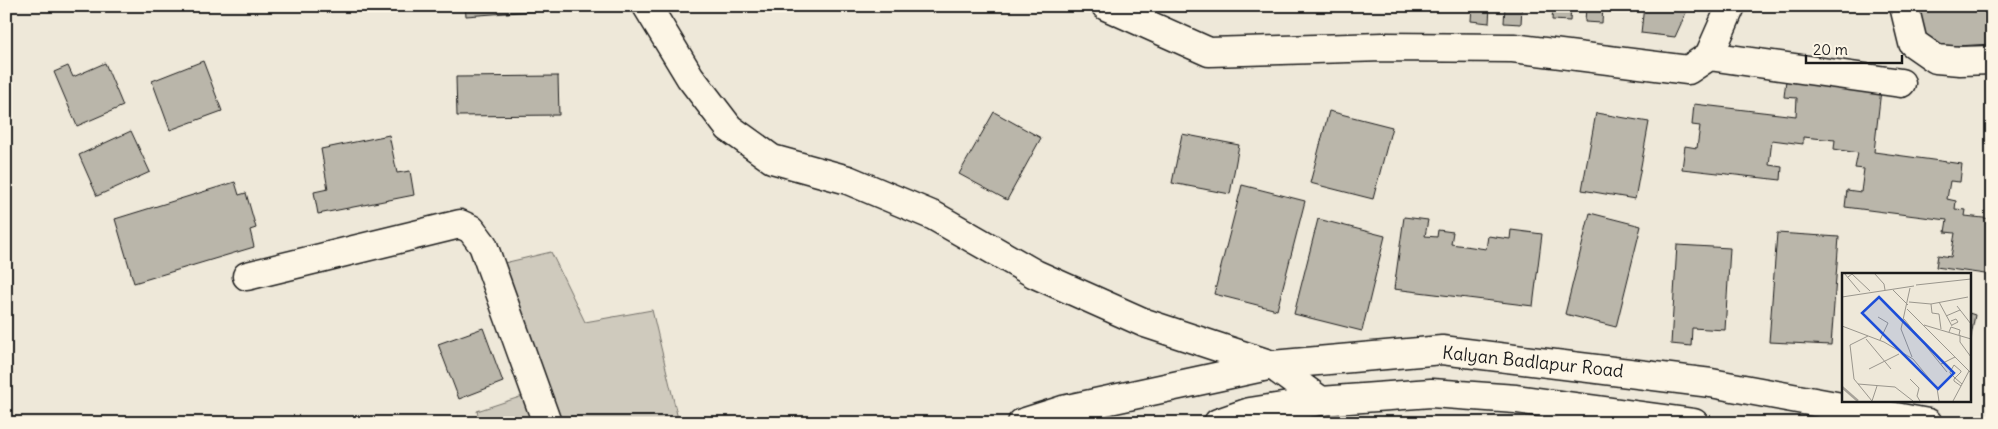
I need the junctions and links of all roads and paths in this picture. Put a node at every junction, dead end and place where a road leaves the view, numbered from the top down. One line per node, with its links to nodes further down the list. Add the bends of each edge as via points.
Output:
1 (647, 6): 9 (street, via 690,77 729,128 772,159 848,180 934,216 1035,274 1145,323)
2 (1106, 6): 5 (street, via 1209,52 1383,47 1513,48 1688,70)
3 (1731, 6): 5 (street)
4 (1904, 6): 6 (street, via 1913,43 1936,59)
5 (1709, 56): 7 (street)
6 (1992, 60)
7 (1901, 83)
8 (247, 276): 11 (street, via 460,224 472,228 483,245)
9 (1272, 365): 10 (street); 12 (street, Kalyan Badlapur Road, via 1063,410); 15 (street, Kalyan Badlapur Road, via 1442,350 1711,383)
10 (1321, 401): 13 (street, via 1250,412); 14 (street, via 1431,393 1516,399)
11 (547, 423)
12 (1022, 423)
13 (1218, 423)
14 (1694, 423)
15 (1928, 423)

